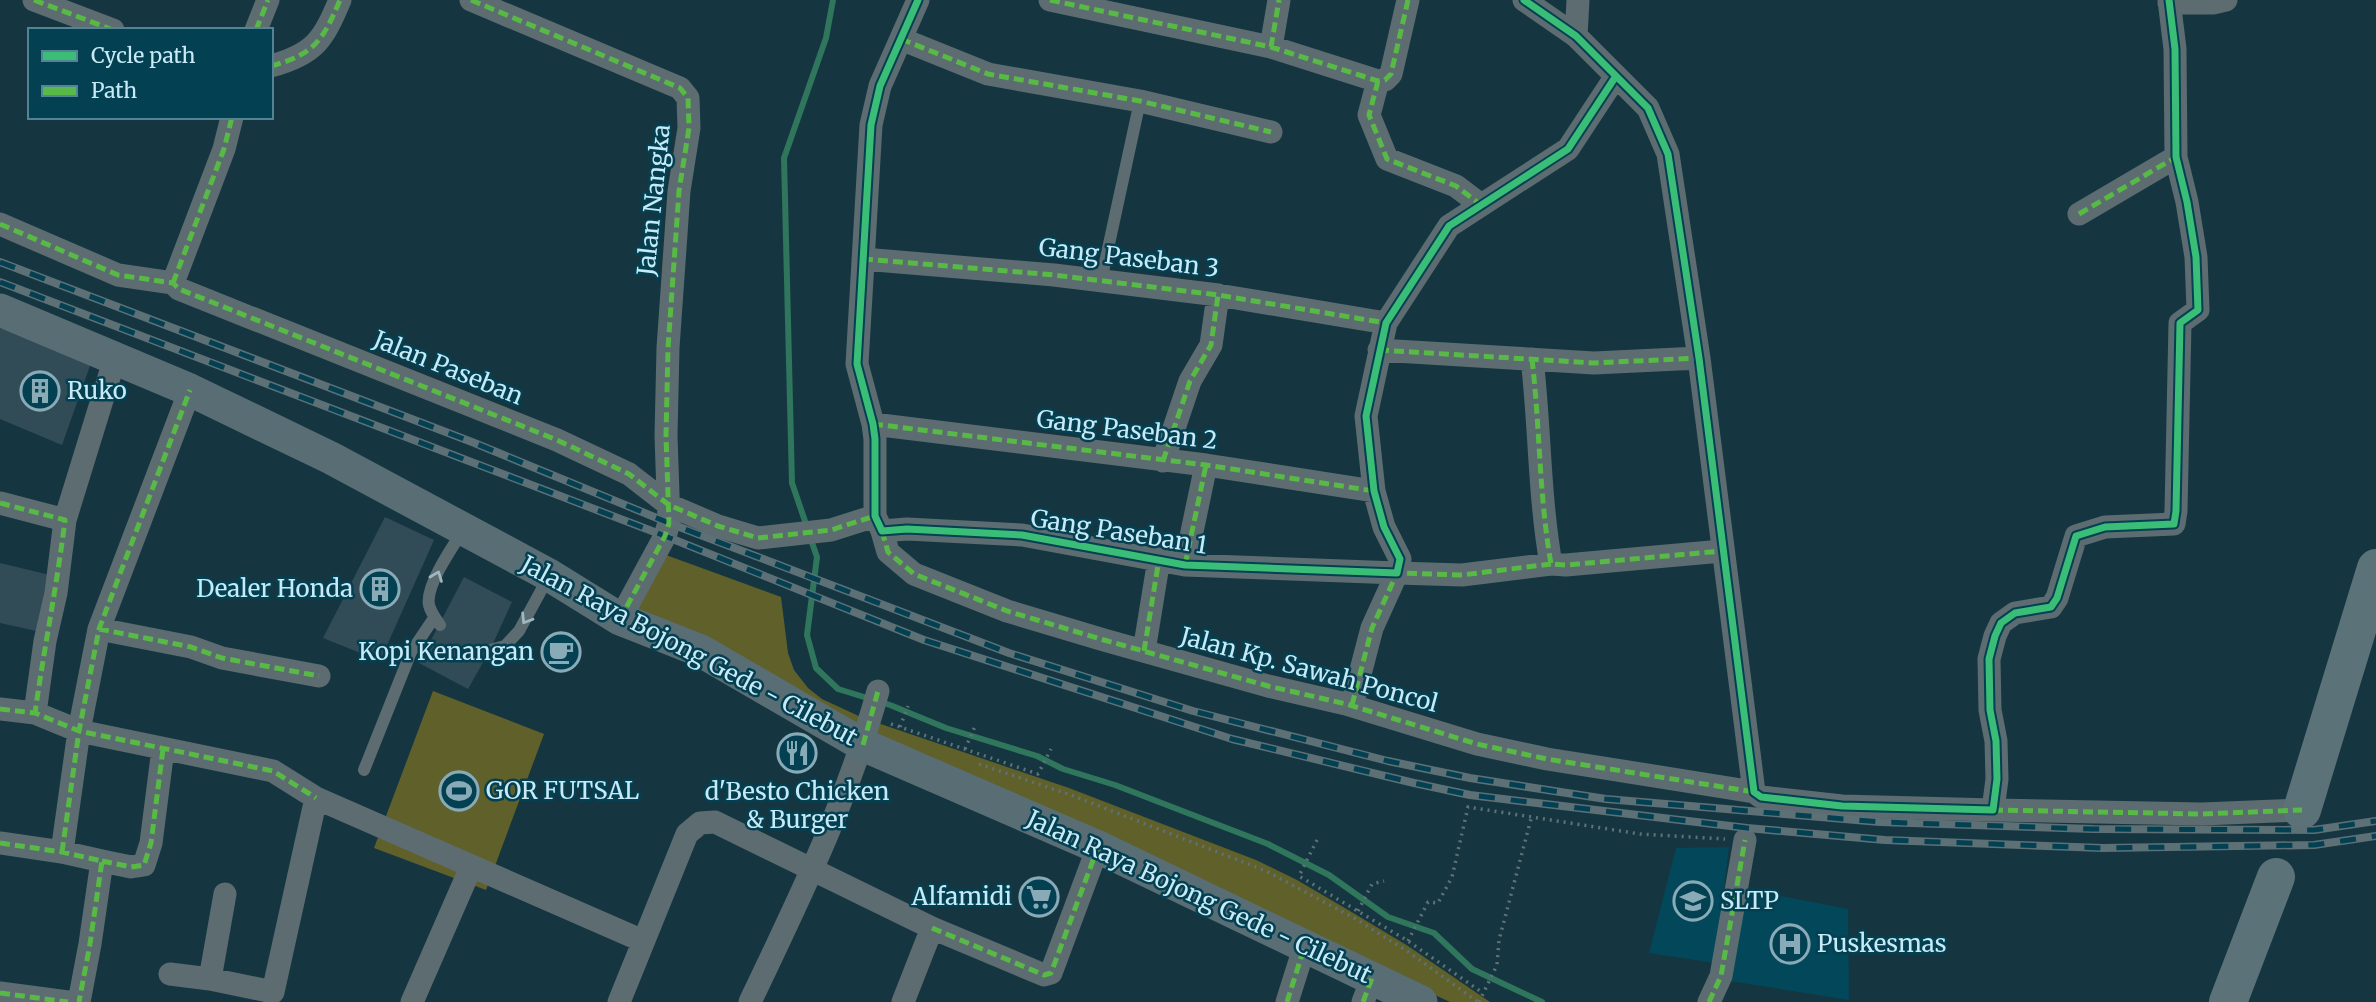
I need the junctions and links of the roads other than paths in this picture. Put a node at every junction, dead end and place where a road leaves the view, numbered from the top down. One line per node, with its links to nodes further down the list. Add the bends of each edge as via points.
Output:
1 (34, 0): 14 (street)
2 (268, 0): 15 (street)
3 (340, 0): 19 (street, via 326,34 304,54)
4 (471, 0): 45 (street, Jalan Nangka, via 680,88 688,98 668,348)
5 (918, 0): 17 (street)
6 (1050, 0): 13 (street)
7 (1279, 0): 18 (street)
8 (1408, 0): 21 (street, via 1391,74)
9 (1524, 0): 16 (street)
10 (1578, 0): 16 (street)
11 (2226, 0): 12 (street)
12 (2169, 1): 25 (street, via 2175,49)
13 (1109, 7): 18 (street)
14 (108, 28)
15 (257, 28)
16 (1576, 36): 20 (street)
17 (901, 39): 22 (street, via 988,74); 29 (street, via 880,86 871,125)
18 (1271, 47): 21 (street)
19 (273, 65)
20 (1616, 76): 26 (street, via 1568,149); 37 (street, via 1648,108 1668,154)
21 (1378, 80): 26 (street, via 1369,115 1387,159 1456,187)
22 (1140, 101): 24 (street); 30 (lane)
23 (232, 119): 31 (street)
24 (1271, 132)
25 (2176, 156): 27 (street); 70 (street, via 2196,257 2198,310 2180,323 2174,524 2105,527 2076,536 2051,607 2015,613 2001,623 1989,659 1996,741)
26 (1481, 205): 34 (street, via 1449,226)
27 (2079, 214)
28 (0, 224): 31 (street, Jalan Paseban, via 118,275)
29 (863, 259): 30 (street, Gang Paseban 3); 40 (street, via 857,364)
30 (1101, 281): 32 (street, Gang Paseban 3)
31 (173, 283): 45 (street, Jalan Paseban, via 557,440 629,474)
32 (1218, 295): 34 (street, Gang Paseban 3); 41 (street, via 1211,345 1190,381)
33 (0, 310): 36 (main road, Jalan Raya Bojong Gede - Cilebut)
34 (1386, 323): 35 (street)
35 (1379, 350): 38 (street); 43 (street, via 1366,416)
36 (115, 358): 39 (main road, Jalan Raya Bojong Gede - Cilebut); 46 (street)
37 (1699, 358): 38 (street, via 1594,363); 49 (street)
38 (1532, 359): 51 (street)
39 (190, 390): 48 (main road, Jalan Raya Bojong Gede - Cilebut); 57 (street)
40 (873, 424): 41 (street, Gang Paseban 2); 47 (street)
41 (1163, 461): 42 (street, Gang Paseban 2)
42 (1206, 465): 43 (street, Gang Paseban 2); 52 (street)
43 (1374, 491): 54 (street, via 1384,527 1400,559)
44 (0, 503): 46 (street)
45 (669, 505): 47 (street, Jalan Paseban, via 758,538); 56 (street, Jalan Nangka, via 665,536)
46 (65, 520): 63 (street)
47 (878, 524): 50 (street, Gang Paseban 1, via 1022,535); 59 (street, Jalan Kp. Sawah Poncol, via 888,552 914,574 1007,611)
48 (464, 528): 55 (main road, Jalan Raya Bojong Gede - Cilebut); 67 (lane, one-way to 48, via 411,652 437,621 428,603 440,566)
49 (1722, 551): 51 (street, Gang Paseban 1); 68 (street)
50 (1159, 559): 52 (street, Gang Paseban 1); 59 (street)
51 (1551, 564): 54 (street, Gang Paseban 1, via 1462,575)
52 (1185, 565): 54 (street, Gang Paseban 1)
53 (2376, 568): 71 (highway)
54 (1397, 572): 61 (street, via 1372,628)
55 (550, 575): 56 (main road, Jalan Raya Bojong Gede - Cilebut); 58 (lane, one-way to 58, via 519,631 505,646)
56 (620, 620): 64 (main road, Jalan Raya Bojong Gede - Cilebut)
57 (99, 629): 60 (street); 65 (street)
58 (491, 650)
59 (1144, 652): 61 (street, Jalan Kp. Sawah Poncol)
60 (319, 676)
61 (1352, 705): 68 (street, Jalan Kp. Sawah Poncol, via 1477,744 1547,760)
62 (0, 709): 63 (street)
63 (35, 713): 65 (street)
64 (871, 717): 74 (main road, Jalan Raya Bojong Gede - Cilebut); 78 (street)
65 (79, 731): 66 (street); 75 (street)
66 (163, 749): 69 (street, via 273,771); 76 (street, via 144,865)
67 (364, 770)
68 (1754, 792): 70 (street, Jalan Kp. Sawah Poncol, via 1762,797 1842,806)
69 (316, 798): 77 (street); 85 (street, via 273,992)
70 (1993, 810): 71 (street, Jalan Kp. Sawah Poncol, via 2202,814)
71 (2302, 810)
72 (1745, 840): 96 (street, via 1721,976)
73 (0, 843): 75 (street)
74 (1098, 847): 81 (street, via 1051,973 1044,975); 83 (main road, Jalan Raya Bojong Gede - Cilebut)
75 (62, 852): 76 (street)
76 (102, 861): 89 (street)
77 (471, 867): 82 (street); 90 (street)
78 (812, 871): 81 (street); 82 (street, via 715,822 700,823 687,834); 92 (street)
79 (2276, 877): 97 (highway)
80 (225, 894): 85 (street)
81 (932, 928): 93 (street)
82 (643, 941): 91 (street)
83 (1305, 945): 86 (main road, Jalan Raya Bojong Gede - Cilebut); 94 (street)
84 (170, 974): 85 (street)
85 (210, 979)
86 (1367, 990): 95 (main road, Jalan Raya Bojong Gede - Cilebut)
87 (0, 993): 88 (street)
88 (68, 1002)
89 (79, 1002)
90 (412, 1002)
91 (620, 1002)
92 (750, 1002)
93 (903, 1002)
94 (1287, 1002)
95 (1421, 1002)
96 (1709, 1002)
97 (2228, 1002)

